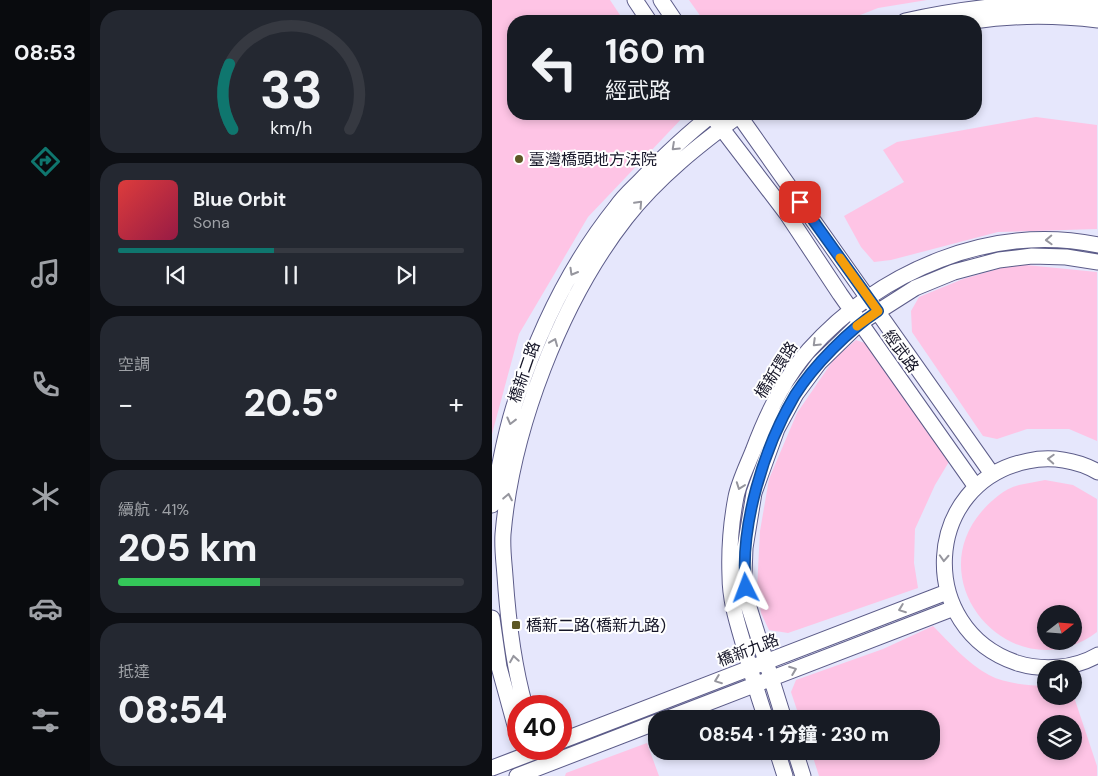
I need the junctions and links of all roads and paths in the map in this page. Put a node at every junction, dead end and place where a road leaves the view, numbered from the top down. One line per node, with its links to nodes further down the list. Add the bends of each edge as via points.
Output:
1 (635, 0): 4 (street)
2 (661, 0): 5 (street)
3 (1098, 5): 6 (street, via 1065,2 989,6)
4 (645, 15)
5 (671, 15)
6 (933, 15)
7 (982, 20): 8 (street, via 1065,16)
8 (1098, 20)
9 (705, 120): 23 (street, 橋新二路, one-way to 23, via 617,205 570,277 542,330 516,398)
10 (716, 120): 13 (street, 經武路)
11 (731, 120): 13 (street, 橋新二路)
12 (743, 120): 16 (street, 經武路)
13 (721, 128): 17 (street, 經武路, via 787,214); 24 (street, 橋新二路, one-way to 13, via 530,406 555,337 598,256 627,216 662,179)
14 (1098, 245): 16 (street, 橋新環路, one-way to 16, via 1060,240 979,247 893,280)
15 (1098, 262): 18 (street, 橋新環路, via 1032,256 999,260 954,272 915,288)
16 (868, 298): 17 (street, 橋新環路); 18 (street, 經武路)
17 (850, 309): 19 (street, 經武路); 30 (street, 橋新環路, one-way to 30, via 809,350 785,384 763,422 736,496 730,578 733,607)
18 (878, 311): 19 (street, 橋新環路); 21 (street, 經武路)
19 (860, 323): 22 (street, 經武路); 29 (street, 橋新環路, via 819,363 796,394 777,429 754,493 744,575 747,601)
20 (1098, 472): 21 (street, one-way to 21, via 1065,460 1040,458 1015,463)
21 (992, 474): 22 (street)
22 (976, 486): 25 (street, one-way to 25, via 961,504 945,546)
23 (492, 504)
24 (498, 524): 33 (street, 橋新二路, one-way to 24, via 508,621 503,536)
25 (948, 592): 26 (street); 29 (street, 橋新九路, one-way to 29)
26 (954, 608): 28 (street, via 966,628 983,646 1019,663 1051,668 1075,665); 31 (street, one-way to 26)
27 (492, 618): 34 (street)
28 (1098, 654)
29 (766, 662): 30 (street, 橋新九路); 31 (street, 橋新環路)
30 (750, 668): 32 (street, 橋新環路); 39 (street, 橋新九路, one-way to 39)
31 (770, 679): 32 (street); 37 (street, 橋新環路)
32 (754, 685): 35 (street); 36 (street, 橋新環路)
33 (522, 695)
34 (507, 696)
35 (689, 710)
36 (763, 710)
37 (781, 710)
38 (648, 726): 46 (street)
39 (572, 737)
40 (510, 760): 45 (street)
41 (530, 760): 47 (street)
42 (539, 760): 46 (street)
43 (780, 760): 48 (street)
44 (798, 760): 49 (street)
45 (492, 768)
46 (546, 771): 47 (street)
47 (526, 774)
48 (785, 776)
49 (803, 776)

